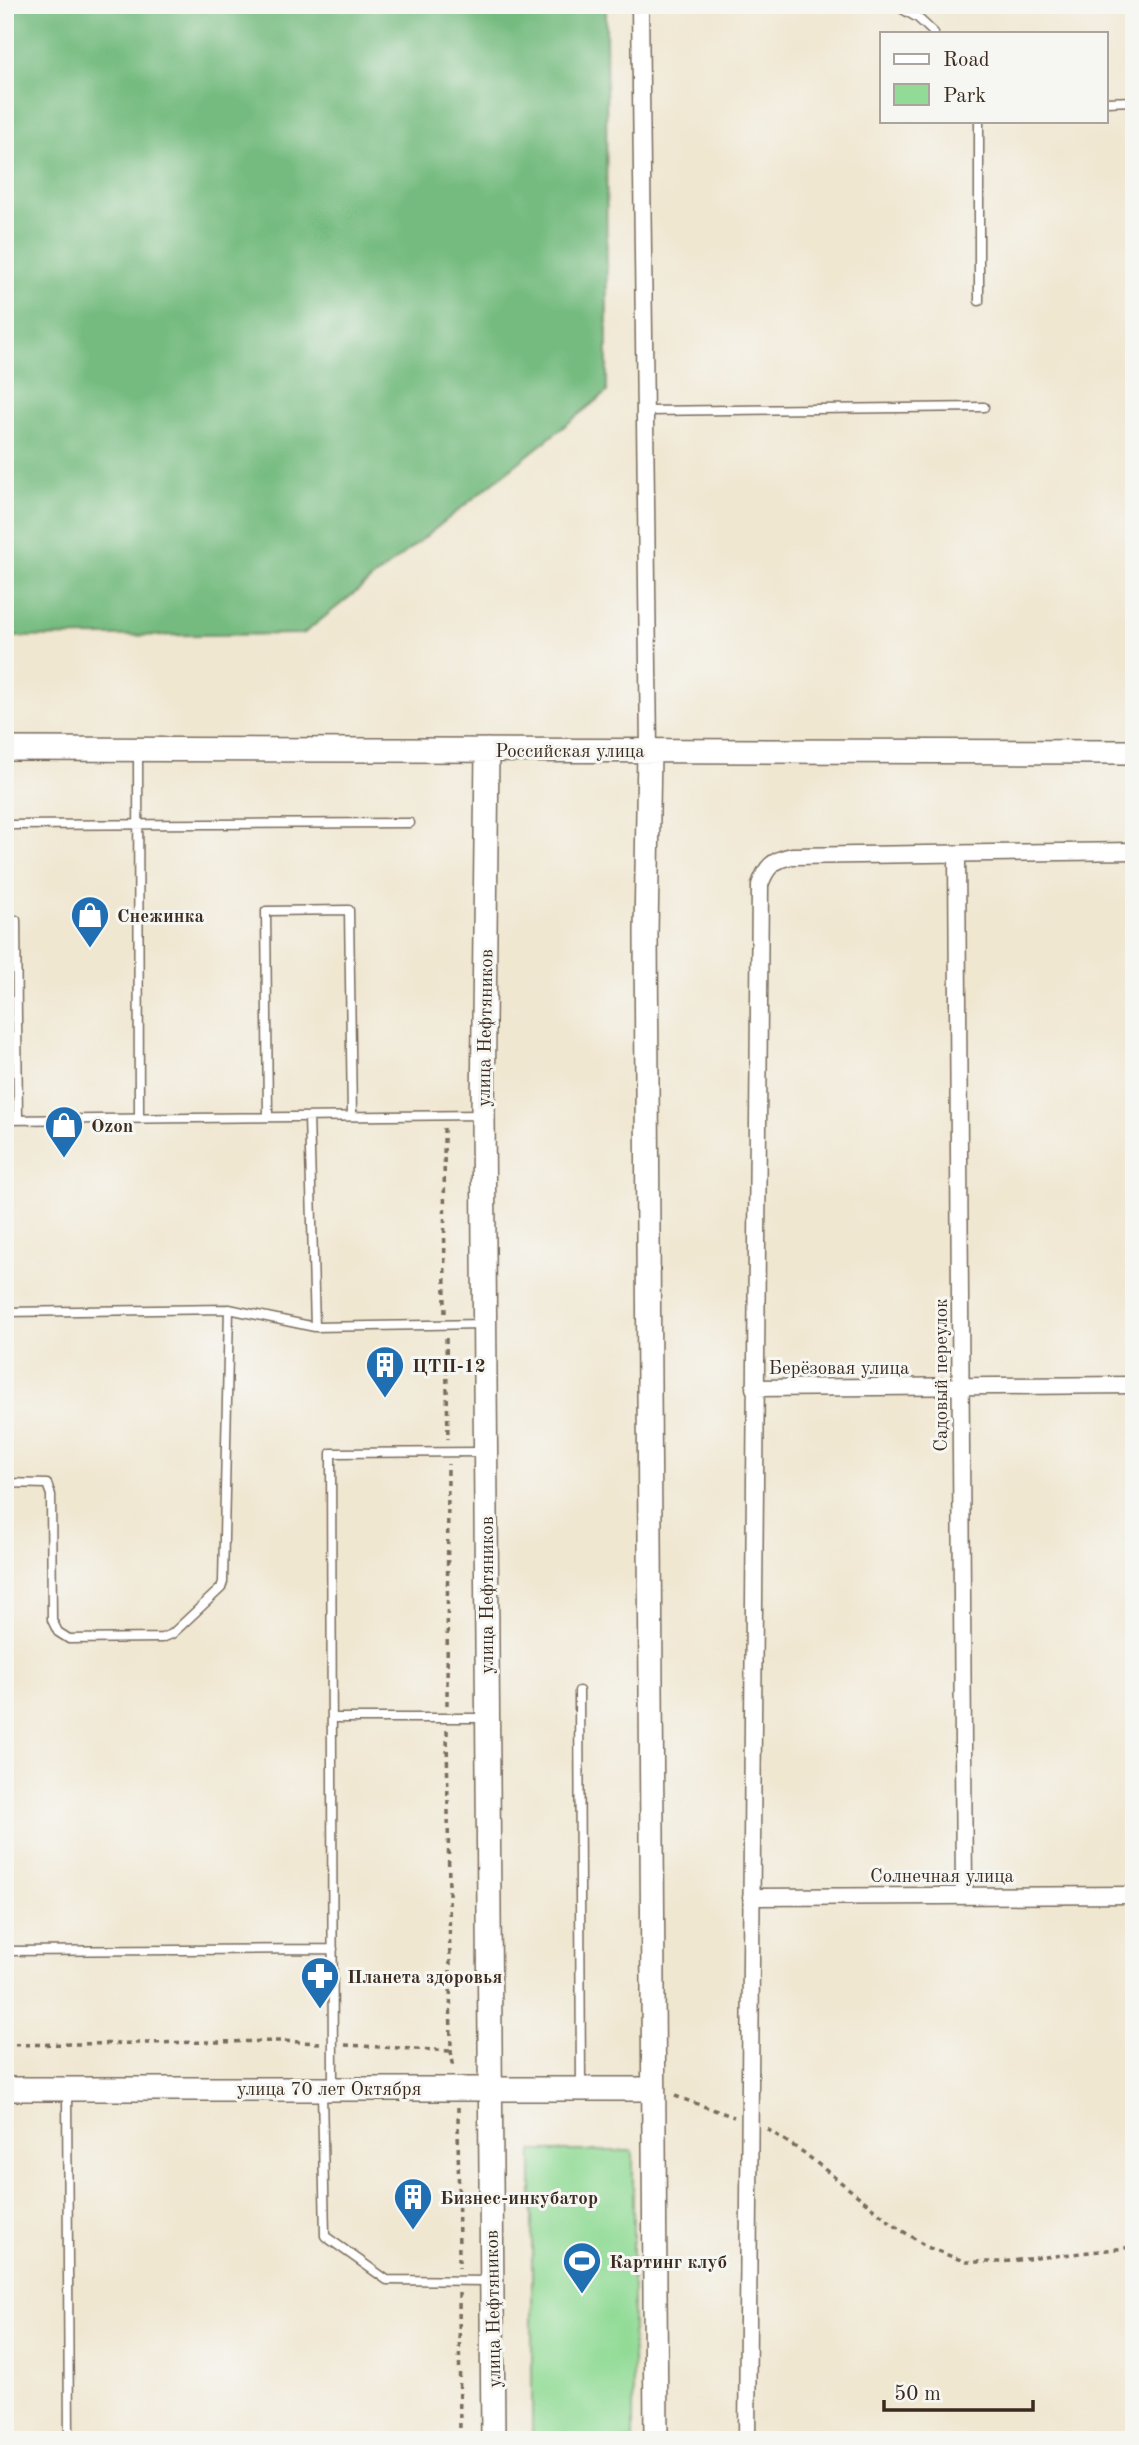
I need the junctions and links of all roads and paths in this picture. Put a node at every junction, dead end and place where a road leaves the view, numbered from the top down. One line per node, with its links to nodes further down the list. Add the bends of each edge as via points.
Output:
1 (640, 5): 9 (street)
2 (895, 5): 3 (lane)
3 (933, 32)
4 (1134, 101): 5 (lane)
5 (1108, 102)
6 (979, 122): 7 (lane)
7 (979, 301)
8 (985, 407): 9 (lane)
9 (646, 411): 13 (street)
10 (138, 749): 11 (main road, Российская улица); 12 (main road, Российская улица); 16 (lane)
11 (5, 750)
12 (487, 750): 13 (main road, Российская улица); 22 (main road, улица Нефтяников)
13 (649, 750): 14 (main road, Российская улица); 58 (main road, via 646,947)
14 (1134, 752)
15 (410, 823): 16 (lane)
16 (138, 824): 17 (lane); 26 (lane)
17 (5, 825)
18 (1134, 851): 19 (street)
19 (957, 854): 35 (street, Садовый переулок); 36 (street, via 792,856 778,859 765,870 758,897)
20 (5, 920): 28 (lane, via 16,920)
21 (444, 1115): 22 (lane); 23 (lane); 31 (path)
22 (483, 1115): 32 (main road, улица Нефтяников)
23 (352, 1116): 24 (lane, via 349,910 266,911); 25 (lane)
24 (268, 1117): 25 (lane); 26 (lane)
25 (309, 1117): 33 (lane)
26 (139, 1118): 28 (lane)
27 (5, 1120): 28 (lane)
28 (18, 1120)
29 (229, 1310): 30 (lane); 33 (lane); 39 (lane, via 223,1582 172,1634 155,1639 69,1639 58,1632 52,1620 51,1495 47,1484 40,1482)
30 (5, 1312)
31 (446, 1324): 32 (lane); 33 (lane); 38 (path)
32 (485, 1324): 37 (main road, улица Нефтяников)
33 (315, 1327)
34 (1134, 1385): 35 (street, Берёзовая улица)
35 (961, 1387): 36 (street, Берёзовая улица); 45 (street, Садовый переулок)
36 (754, 1388): 46 (street)
37 (485, 1452): 38 (lane); 43 (main road, улица Нефтяников)
38 (448, 1453): 41 (lane, via 331,1453); 42 (path)
39 (5, 1483)
40 (579, 1691): 57 (lane)
41 (332, 1718): 42 (lane); 47 (lane)
42 (447, 1718): 43 (lane); 51 (path)
43 (487, 1718): 56 (main road, улица Нефтяников)
44 (1134, 1895): 45 (street, Солнечная улица)
45 (964, 1896): 46 (street, Солнечная улица)
46 (751, 1897): 68 (street)
47 (333, 1949): 48 (lane); 49 (lane)
48 (5, 1951)
49 (333, 2044): 50 (path); 51 (path); 54 (lane)
50 (5, 2045)
51 (451, 2051): 55 (path)
52 (5, 2088): 53 (main road, улица 70 лет Октября)
53 (66, 2088): 54 (main road, улица 70 лет Октября); 64 (lane)
54 (328, 2088): 55 (main road, улица 70 лет Октября); 62 (lane, via 325,2236 387,2280)
55 (456, 2088): 56 (main road, улица 70 лет Октября); 62 (path)
56 (489, 2088): 57 (main road, улица 70 лет Октября); 63 (main road, улица Нефтяников)
57 (581, 2089): 58 (main road, улица 70 лет Октября)
58 (653, 2089): 59 (path); 67 (main road)
59 (735, 2117)
60 (757, 2125): 61 (path, via 803,2152 898,2228 927,2247 966,2262)
61 (1134, 2247)
62 (459, 2281): 63 (lane); 65 (path)
63 (492, 2281): 66 (main road, улица Нефтяников)
64 (69, 2440)
65 (460, 2440)
66 (493, 2440)
67 (656, 2440)
68 (747, 2440)

